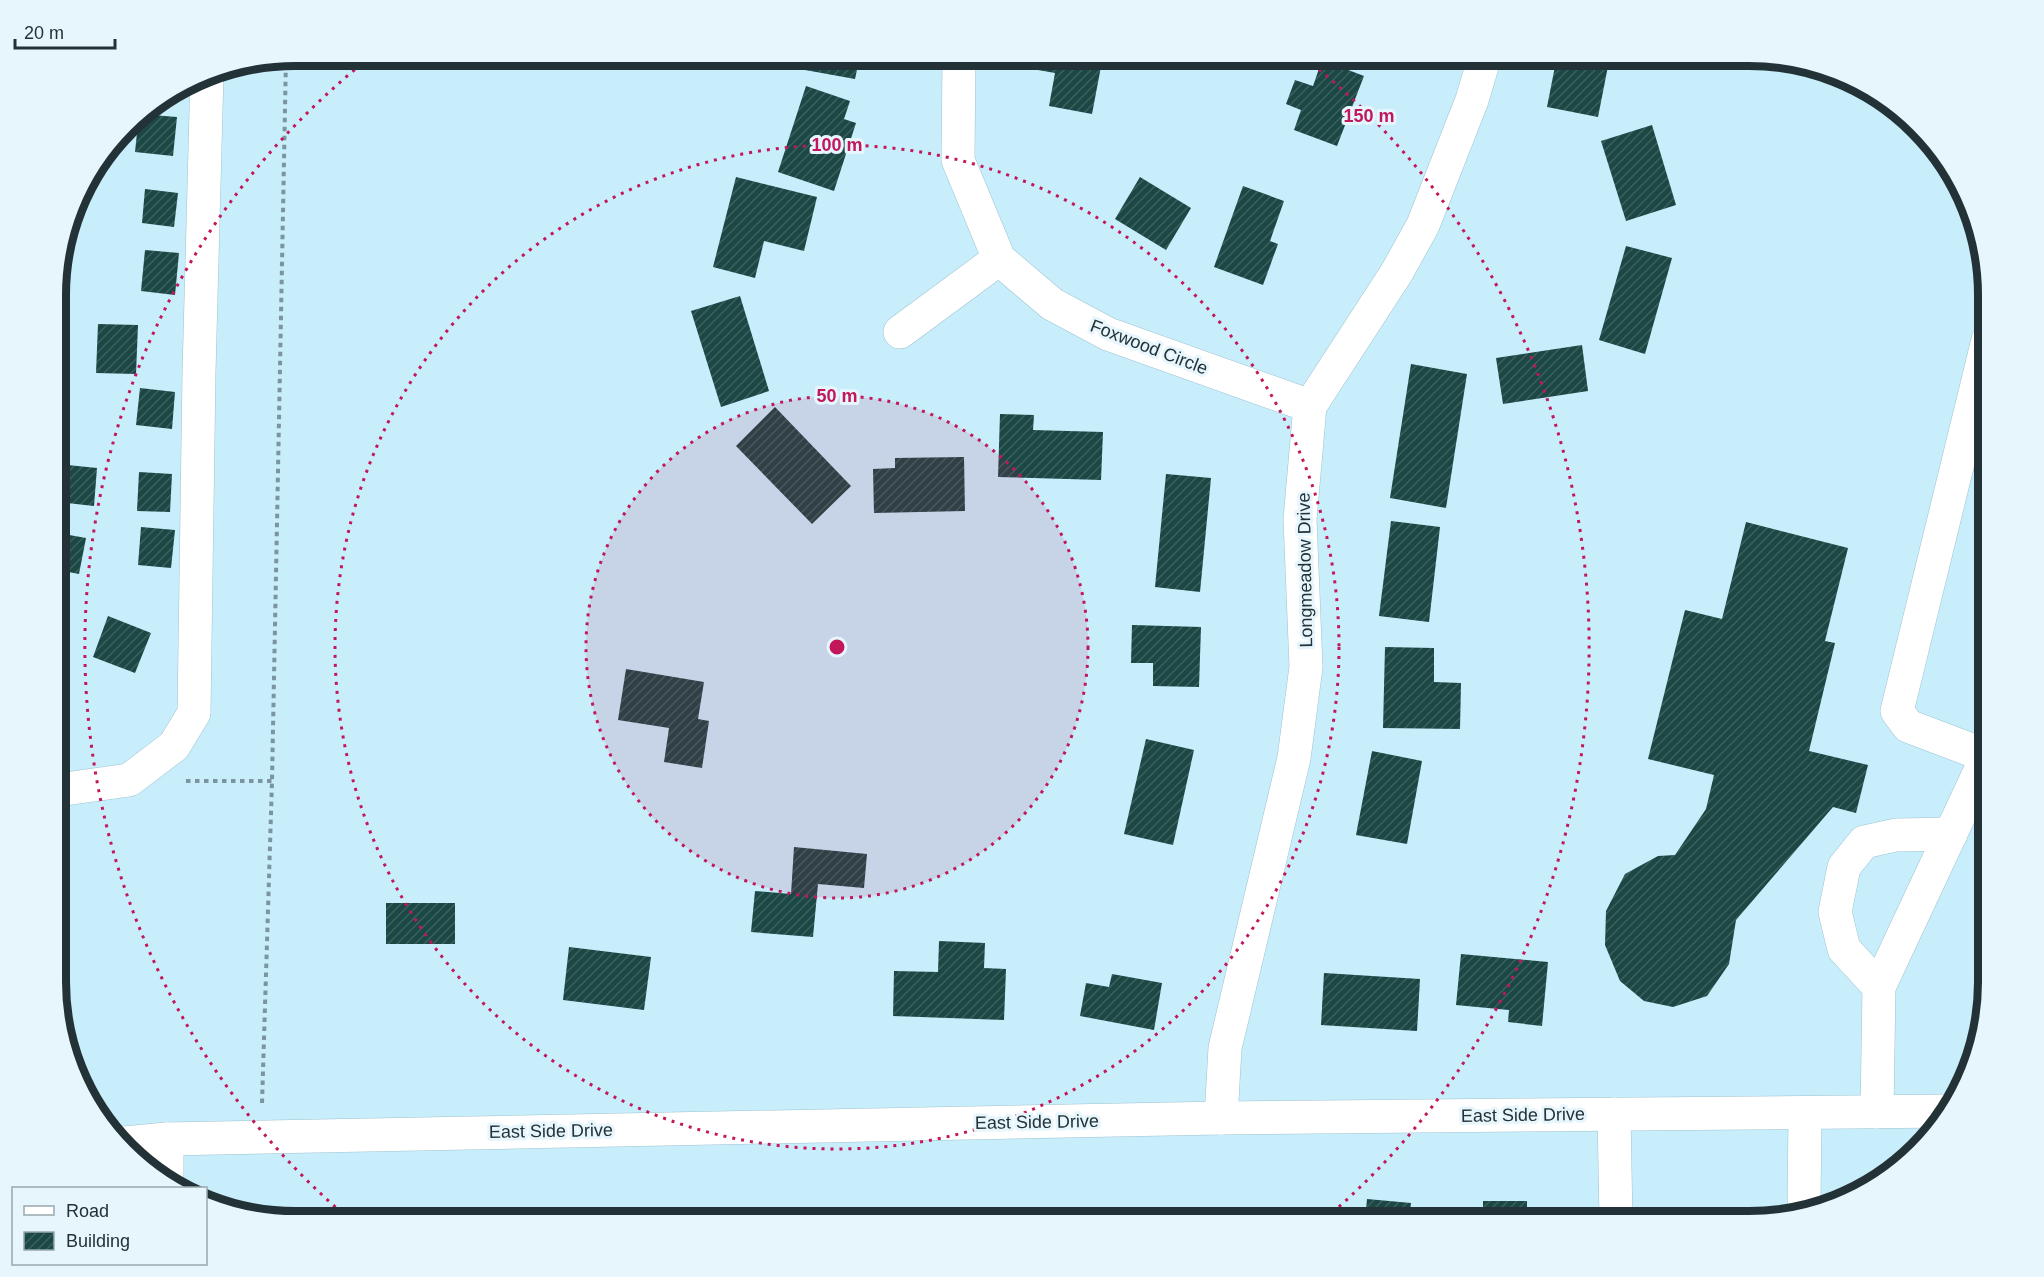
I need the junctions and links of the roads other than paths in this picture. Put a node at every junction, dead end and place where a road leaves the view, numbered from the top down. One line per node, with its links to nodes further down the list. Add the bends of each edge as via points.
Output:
1 (959, 66): 4 (street, Foxwood Circle, via 958,160)
2 (1482, 66): 7 (street, Longmeadow Drive, via 1422,225 1397,272)
3 (207, 83): 10 (street, via 194,713 174,746 129,780)
4 (999, 258): 5 (street); 7 (street, Foxwood Circle, via 1052,304 1108,334)
5 (900, 333)
6 (1978, 381): 8 (street, via 1897,711 1908,726)
7 (1310, 406): 17 (street, Longmeadow Drive, via 1300,519 1306,667 1294,758 1225,1048)
8 (1978, 751)
9 (1978, 776): 11 (street)
10 (66, 789)
11 (1951, 834): 12 (street); 12 (street, via 1896,835 1864,842 1844,867 1835,912 1844,949)
12 (1879, 987): 14 (street)
13 (1938, 1111): 14 (street, East Side Drive)
14 (1877, 1112): 15 (street, East Side Drive)
15 (1805, 1113): 16 (street, East Side Drive); 21 (street)
16 (1614, 1114): 17 (street, East Side Drive); 22 (street)
17 (1221, 1118): 18 (street, East Side Drive)
18 (167, 1139): 19 (street, East Side Drive); 20 (street)
19 (131, 1142)
20 (167, 1171)
21 (1804, 1204)
22 (1616, 1211)

